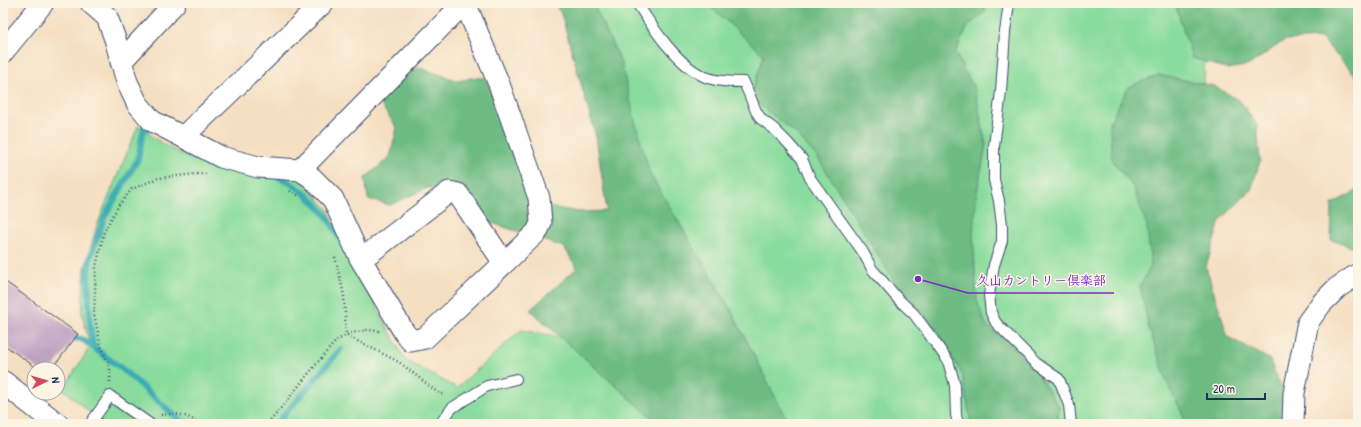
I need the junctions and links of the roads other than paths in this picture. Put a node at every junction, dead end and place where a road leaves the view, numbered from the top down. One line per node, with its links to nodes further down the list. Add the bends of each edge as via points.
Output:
1 (43, 3): 8 (street)
2 (91, 3): 9 (street, via 107,17)
3 (175, 3): 9 (street)
4 (323, 3): 10 (street)
5 (464, 3): 11 (street); 13 (street, via 499,84 540,198 541,223 537,232)
6 (637, 3): 21 (lane, via 683,63 697,74 721,81 744,82 761,119 802,159 810,178 863,252 872,269 914,314 948,361 955,386)
7 (1009, 3): 22 (lane, via 1002,92 994,146 994,180 999,201 1002,241 994,265 989,295 991,313 996,323 1036,363 1059,379 1069,405)
8 (3, 52)
9 (122, 62): 10 (street, via 127,82 137,103 152,122)
10 (183, 137): 11 (street, via 221,157 258,167)
11 (300, 170): 12 (street, via 311,177 333,200)
12 (360, 258): 13 (street, via 449,192 458,194); 13 (street, via 411,341 425,338)
13 (504, 263)
14 (1358, 274): 23 (street, via 1337,288 1308,322 1294,394)
15 (516, 379): 20 (lane, via 487,386 452,408)
16 (3, 382): 17 (street)
17 (57, 424)
18 (90, 424): 19 (lane, via 110,396)
19 (150, 424)
20 (440, 424)
21 (958, 424)
22 (1071, 424)
23 (1292, 424)

